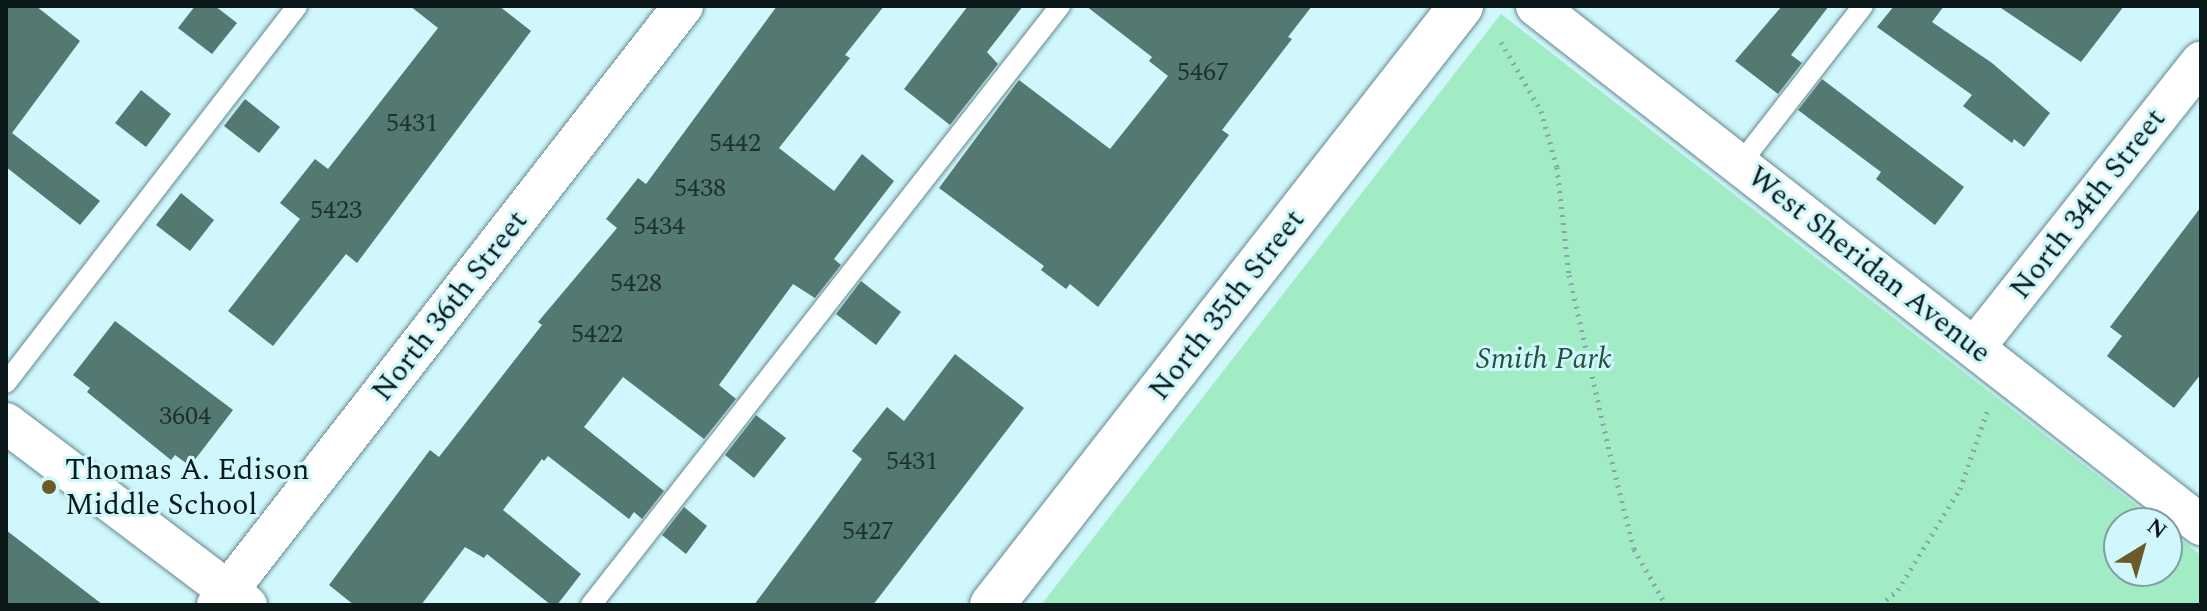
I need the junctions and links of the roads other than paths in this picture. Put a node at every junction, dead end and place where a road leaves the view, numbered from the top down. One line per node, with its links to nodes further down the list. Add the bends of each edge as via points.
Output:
1 (297, 6): 10 (lane)
2 (683, 6): 13 (street, North 36th Street)
3 (1060, 6): 14 (lane)
4 (1461, 6): 15 (street, North 35th Street)
5 (1536, 6): 8 (street, West Sheridan Avenue)
6 (1863, 6): 8 (lane)
7 (2201, 62): 9 (street, North 34th Street)
8 (1740, 164): 9 (street, West Sheridan Avenue)
9 (1975, 347): 12 (street, West Sheridan Avenue)
10 (6, 383)
11 (6, 423): 13 (street)
12 (2201, 525)
13 (231, 600)
14 (591, 605)
15 (992, 605)

